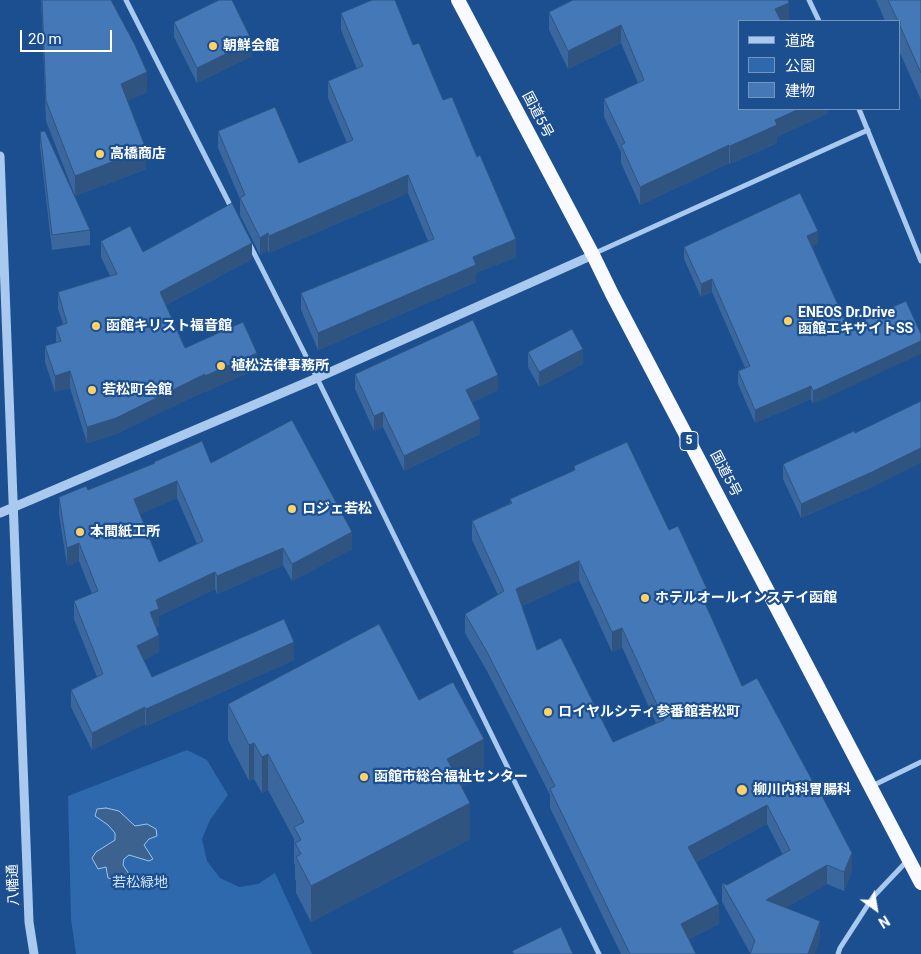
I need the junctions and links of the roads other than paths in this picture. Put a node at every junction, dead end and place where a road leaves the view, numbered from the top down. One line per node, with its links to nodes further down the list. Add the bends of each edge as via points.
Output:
1 (126, 0): 8 (street)
2 (458, 0): 10 (highway, 国道5号 / 5)
3 (809, 0): 4 (street)
4 (819, 20)
5 (858, 110): 6 (street)
6 (868, 130): 10 (street); 11 (street)
7 (0, 156): 13 (street, 八幡通)
8 (233, 211)
9 (246, 237): 12 (street)
10 (593, 255): 12 (street); 16 (highway, 国道5号 / 5)
11 (921, 261)
12 (317, 378): 13 (street); 20 (street)
13 (14, 506): 14 (street); 19 (street, 八幡通, via 29,922)
14 (0, 513)
15 (921, 762): 16 (street)
16 (871, 786): 17 (highway, 国道5号 / 5)
17 (909, 859): 18 (highway, 国道5号 / 5); 21 (street, via 873,897)
18 (921, 883)
19 (34, 954)
20 (599, 954)
21 (838, 954)

